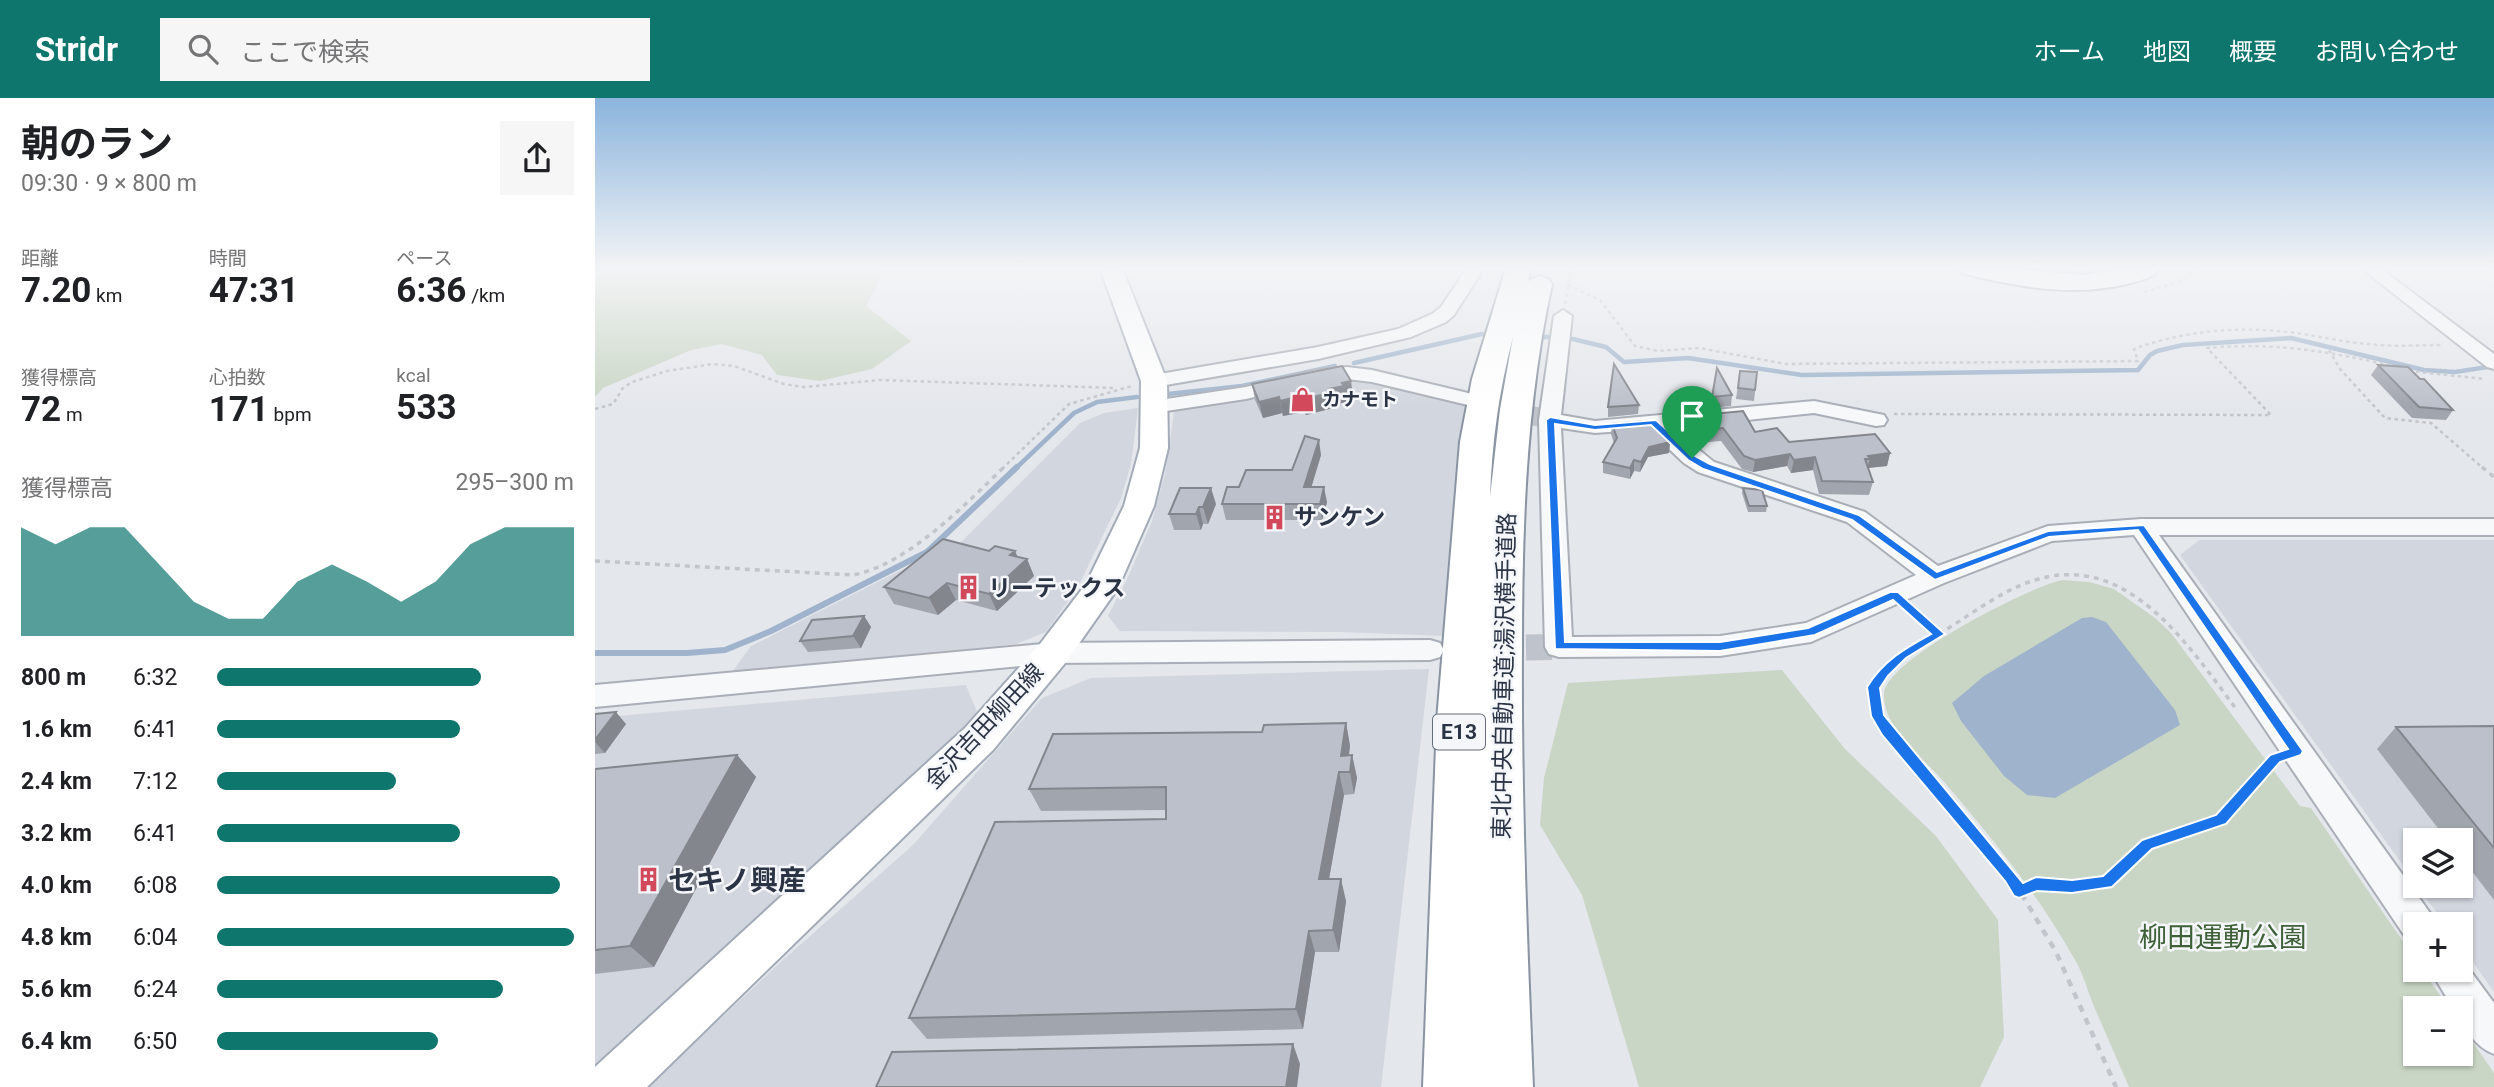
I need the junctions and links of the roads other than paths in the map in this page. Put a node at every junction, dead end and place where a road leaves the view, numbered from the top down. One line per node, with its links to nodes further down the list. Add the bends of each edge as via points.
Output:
1 (1126, 314): 8 (main road, 金沢吉田柳田線)
2 (1444, 314): 8 (street, via 1404,333)
3 (1506, 314): 23 (highway, 東北中央自動車道;湯沢横手道路 / E13, via 1487,379 1475,454 1459,720)
4 (1532, 314): 24 (highway, 東北中央自動車道;湯沢横手道路 / E13, via 1520,379 1504,541 1499,720)
5 (2430, 314): 7 (street)
6 (1563, 316): 10 (street)
7 (2493, 368)
8 (1153, 394): 9 (street, via 1245,393 1347,373); 17 (main road, 金沢吉田柳田線, via 1154,448 1139,506 1101,588)
9 (1468, 400)
10 (1550, 420): 12 (street, via 1595,427); 15 (street, via 1559,646 1720,646 1811,632)
11 (1876, 420): 12 (street, via 1814,407)
12 (1653, 422): 15 (street, via 1706,467 1856,517)
13 (2140, 527): 14 (street); 15 (street, via 2048,534); 19 (street)
14 (2494, 527)
15 (1935, 577)
16 (1430, 650): 17 (street)
17 (1053, 653): 18 (street); 22 (main road, 金沢吉田柳田線, via 979,739)
18 (595, 695)
19 (2409, 912)
20 (2456, 982): 21 (street)
21 (2494, 1035)
22 (611, 1087)
23 (1453, 1087)
24 (1503, 1087)

